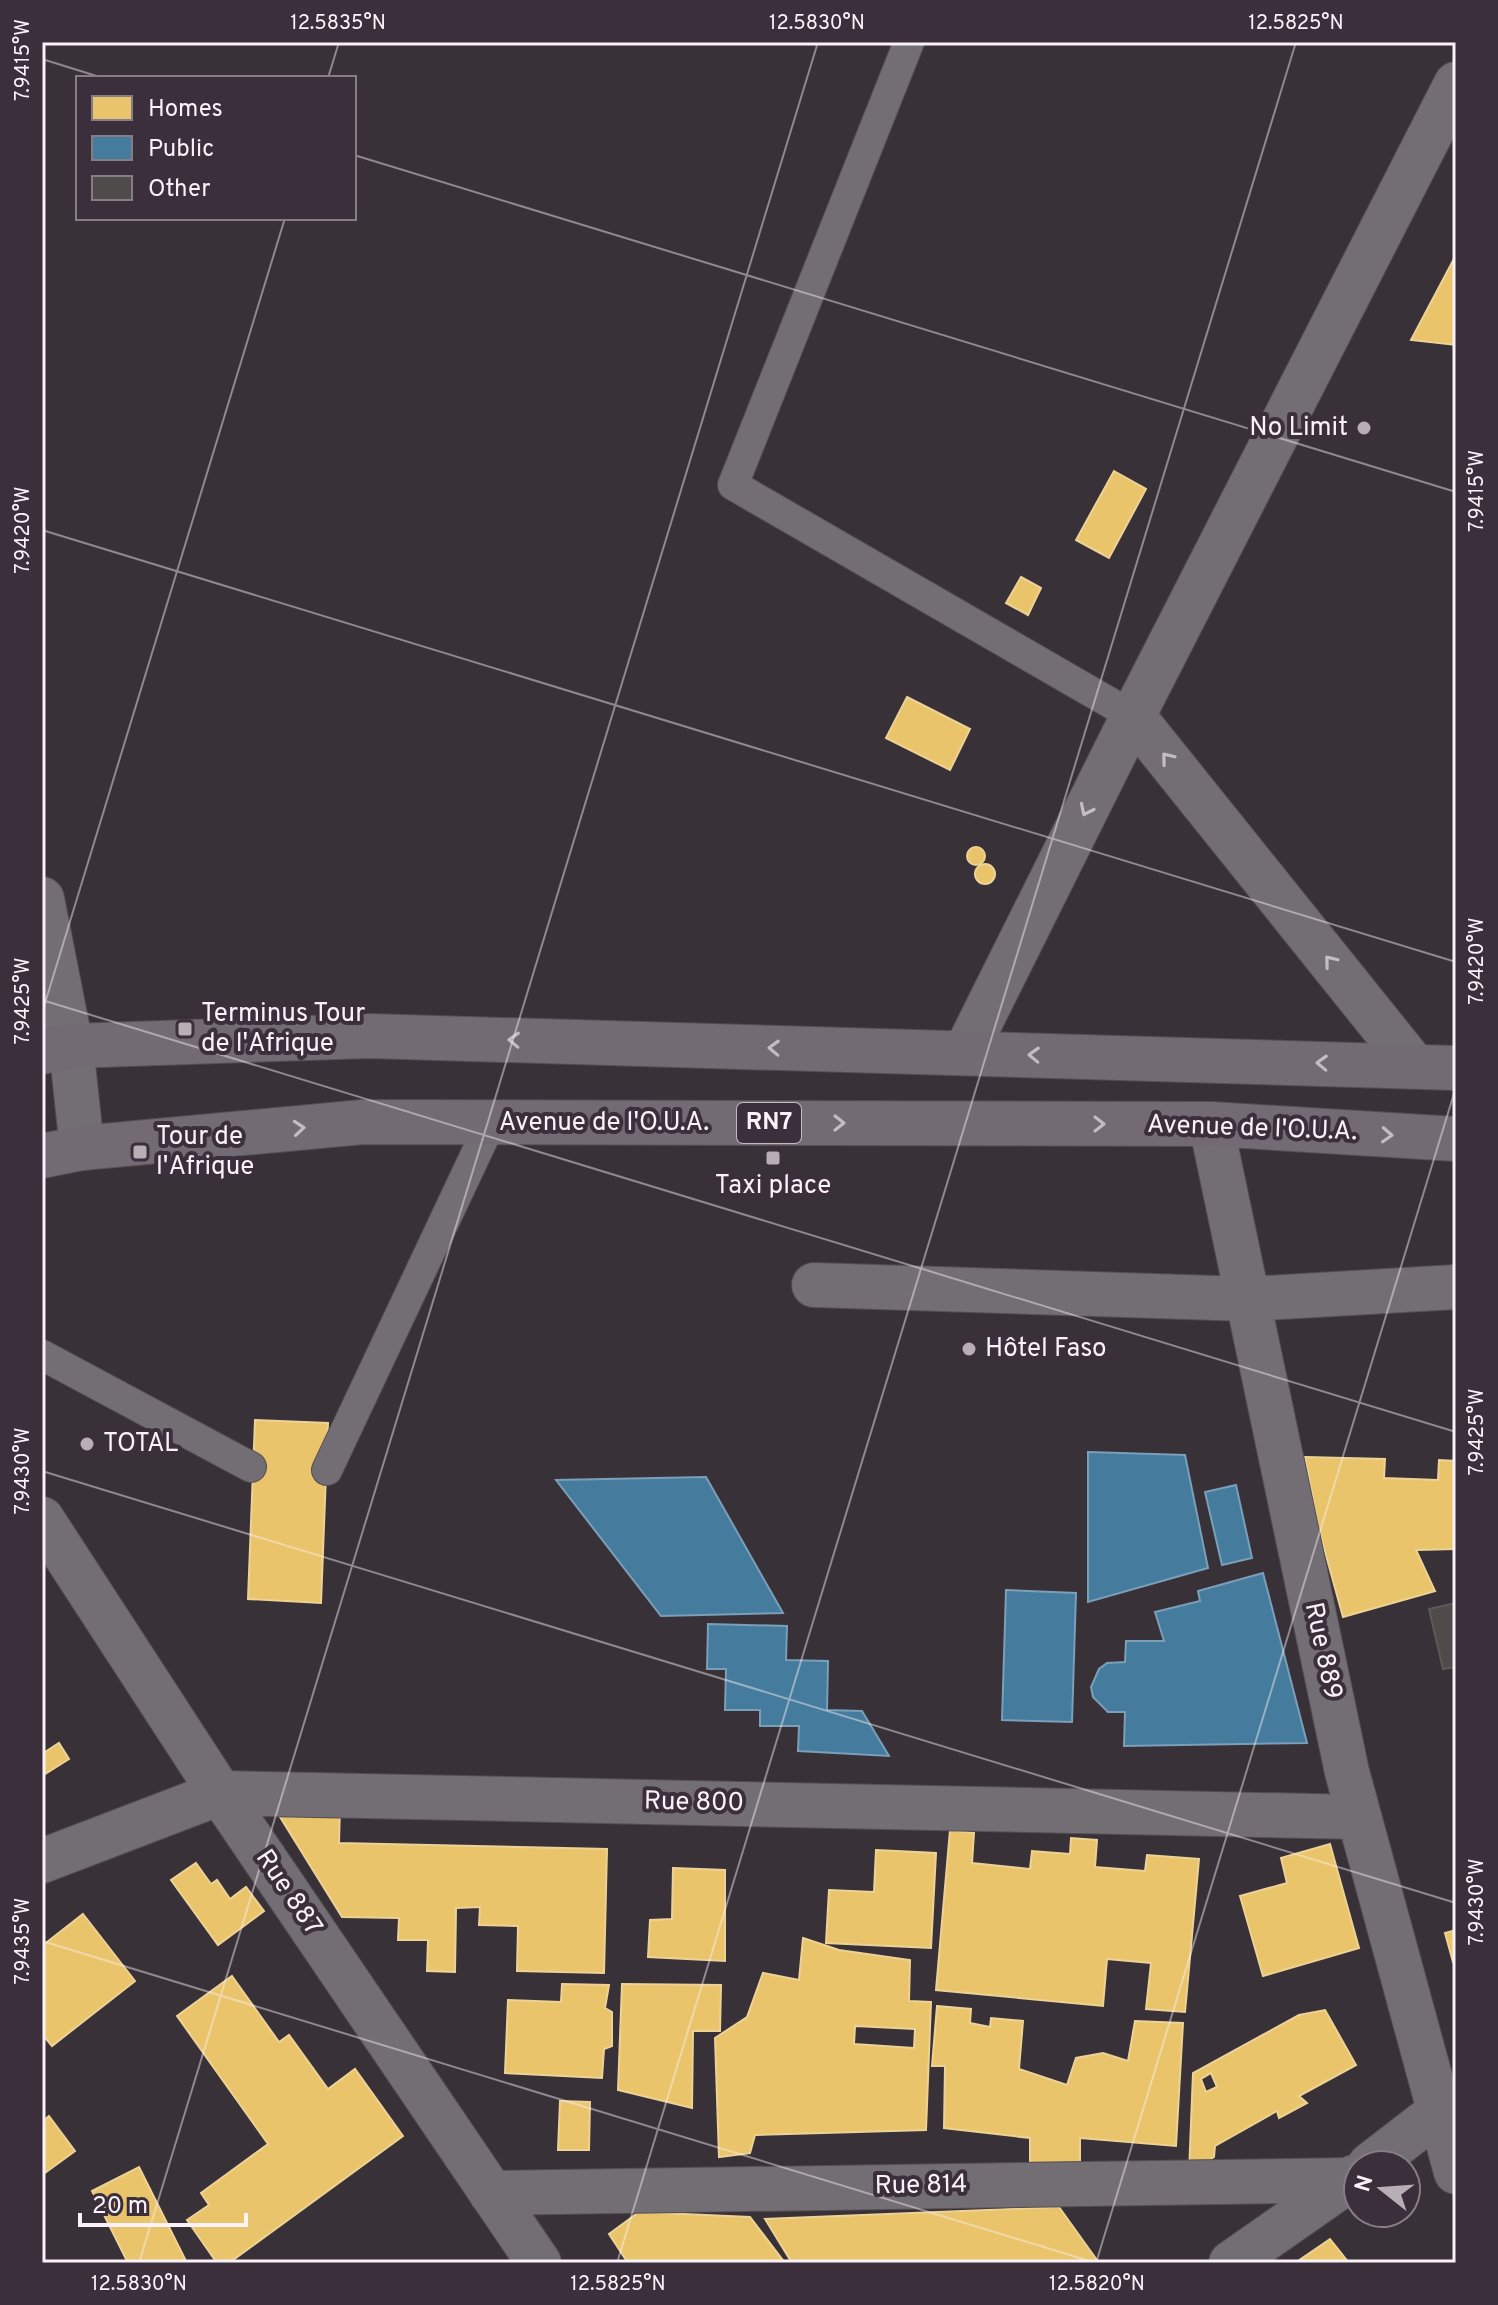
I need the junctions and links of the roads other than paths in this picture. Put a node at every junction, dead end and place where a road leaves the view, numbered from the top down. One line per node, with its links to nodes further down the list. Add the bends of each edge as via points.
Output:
1 (909, 42): 3 (lane, via 733,485)
2 (1456, 84): 3 (street)
3 (1133, 716): 6 (street, one-way to 6); 7 (street, one-way to 3)
4 (42, 899): 5 (street)
5 (57, 1049): 6 (highway, one-way to 5, via 369,1036); 11 (street)
6 (965, 1053): 7 (highway, one-way to 6)
7 (1435, 1067)
8 (491, 1122): 9 (highway, Avenue de l'O.U.A. / RN7, one-way to 9); 11 (highway, Avenue de l'O.U.A. / RN7, one-way to 8, via 363,1122); 17 (lane)
9 (1211, 1124): 10 (highway, Avenue de l'O.U.A. / RN7, one-way to 10); 14 (street, Rue 889)
10 (1456, 1139)
11 (62, 1152)
12 (814, 1285): 14 (street)
13 (1456, 1287): 14 (street)
14 (1247, 1299): 20 (street, Rue 889)
15 (42, 1355): 16 (lane)
16 (251, 1467)
17 (327, 1470)
18 (42, 1519): 19 (street, Rue 887)
19 (220, 1793): 20 (street, Rue 800); 21 (street, Rue 800); 27 (street, Rue 887)
20 (1359, 1817): 22 (street, Rue 889)
21 (42, 1861)
22 (1440, 2111): 23 (street); 24 (street, Rue 889)
23 (1390, 2149)
24 (1456, 2172)
25 (1342, 2173): 27 (street, Rue 814)
26 (1342, 2185): 29 (street)
27 (491, 2193): 28 (street, Rue 887)
28 (539, 2263)
29 (1231, 2263)

